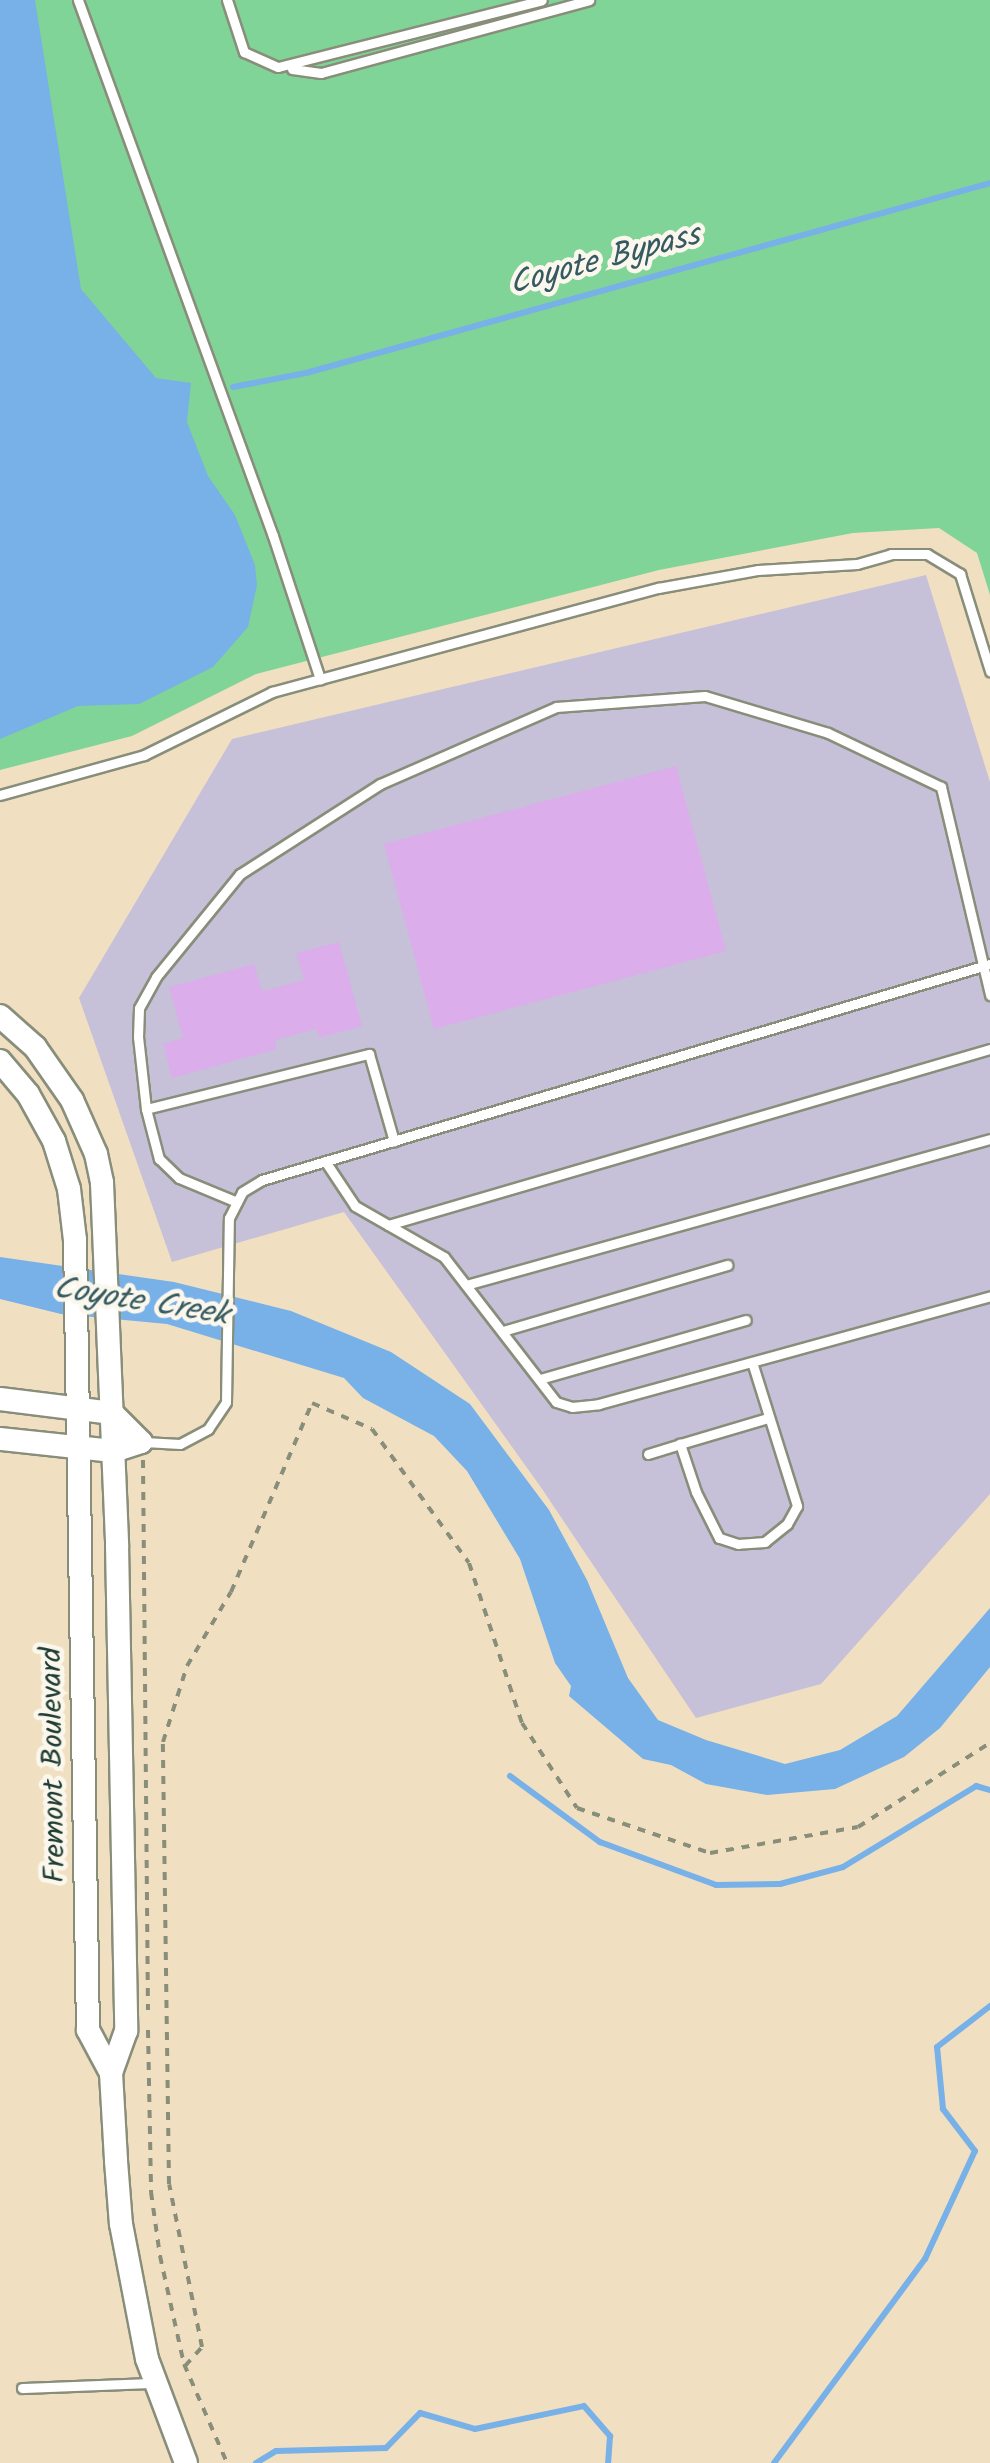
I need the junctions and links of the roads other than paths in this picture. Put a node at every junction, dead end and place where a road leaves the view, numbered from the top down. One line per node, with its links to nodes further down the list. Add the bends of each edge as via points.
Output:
1 (78, 0): 7 (lane)
2 (227, 0): 5 (lane, via 244,52)
3 (542, 0): 5 (lane)
4 (589, 0): 5 (lane, via 321,74)
5 (278, 68)
6 (990, 671): 7 (lane, via 960,574 926,554 892,554 658,588)
7 (320, 679): 8 (lane, via 272,692 144,755)
8 (0, 796)
9 (986, 965): 10 (lane); 14 (lane, via 941,788 828,733 704,696 556,707 380,784 240,874 156,977 139,1008); 16 (lane)
10 (990, 994)
11 (0, 1016): 29 (main road, Fremont Boulevard, via 56,1074 86,1128 102,1183)
12 (990, 1049): 19 (lane)
13 (0, 1061): 28 (main road, Fremont Boulevard, via 54,1142 69,1189)
14 (146, 1109): 16 (lane, via 369,1054); 18 (lane, via 159,1159 178,1178)
15 (990, 1139): 21 (lane)
16 (394, 1140): 17 (lane)
17 (325, 1161): 18 (lane, via 262,1180); 19 (lane, via 355,1206)
18 (237, 1202): 32 (lane, via 226,1252 226,1402 208,1429 180,1444)
19 (387, 1225): 21 (lane, via 444,1258)
20 (727, 1265): 24 (lane)
21 (466, 1285): 24 (lane)
22 (990, 1296): 25 (lane)
23 (746, 1320): 26 (lane)
24 (503, 1331): 26 (lane)
25 (752, 1362): 26 (lane, via 572,1407 556,1402); 30 (lane)
26 (540, 1380)
27 (0, 1398): 28 (main road)
28 (79, 1408): 29 (main road); 34 (main road, Fremont Boulevard)
29 (112, 1413): 32 (main road); 35 (main road, Fremont Boulevard)
30 (768, 1418): 33 (lane); 33 (lane, via 797,1506 766,1542 719,1538)
31 (0, 1439): 34 (main road)
32 (141, 1442): 35 (main road)
33 (680, 1444): 36 (lane)
34 (80, 1450): 35 (main road); 37 (main road, Fremont Boulevard, via 88,2030)
35 (113, 1451): 37 (main road, Fremont Boulevard, via 126,2032)
36 (648, 1454)
37 (111, 2073): 38 (main road, Fremont Boulevard, via 120,2224)
38 (154, 2383): 39 (lane); 40 (main road, Fremont Boulevard)
39 (22, 2388)
40 (186, 2463)

